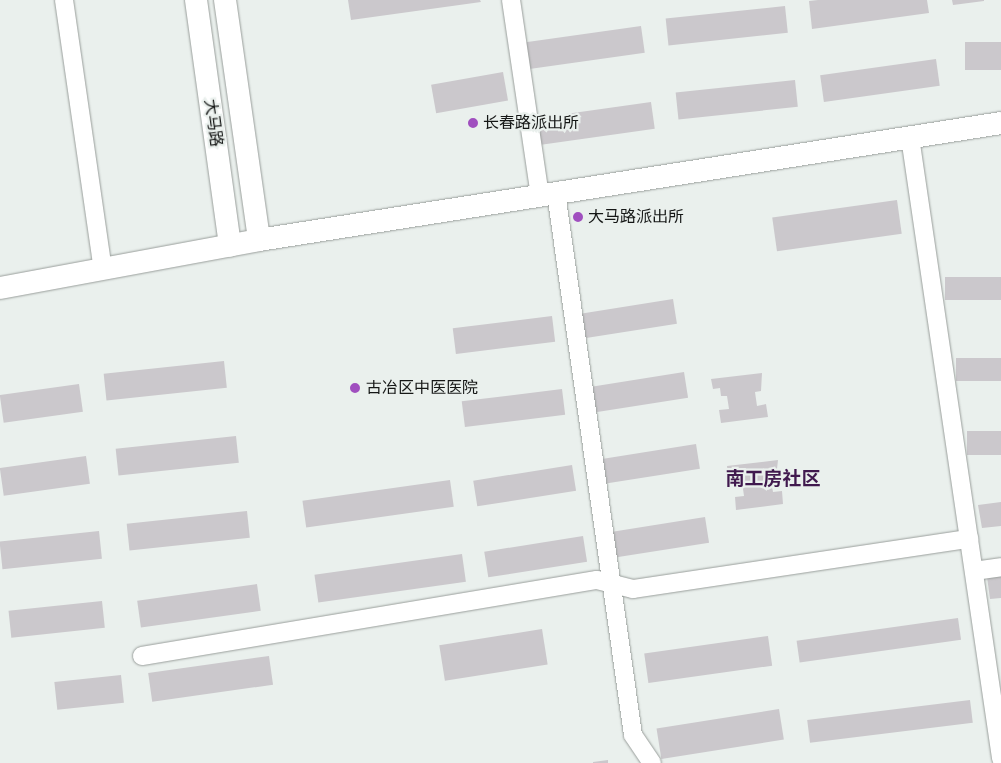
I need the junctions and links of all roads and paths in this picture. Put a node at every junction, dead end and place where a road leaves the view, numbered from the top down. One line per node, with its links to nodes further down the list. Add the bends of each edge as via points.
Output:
1 (64, 0): 10 (street)
2 (196, 0): 9 (street, 大马路)
3 (224, 0): 8 (street, 大马路)
4 (511, 0): 7 (street)
5 (1001, 123): 6 (street)
6 (910, 137): 7 (street); 12 (street)
7 (548, 194): 8 (street); 15 (street)
8 (259, 240): 9 (street)
9 (230, 246): 10 (street)
10 (103, 269): 11 (street)
11 (0, 288)
12 (969, 539): 14 (street); 15 (street, via 633,589)
13 (1001, 567): 14 (street)
14 (974, 571): 17 (street)
15 (611, 583): 16 (street, via 596,580); 18 (street, via 633,735)
16 (142, 656)
17 (1001, 758)
18 (652, 763)

